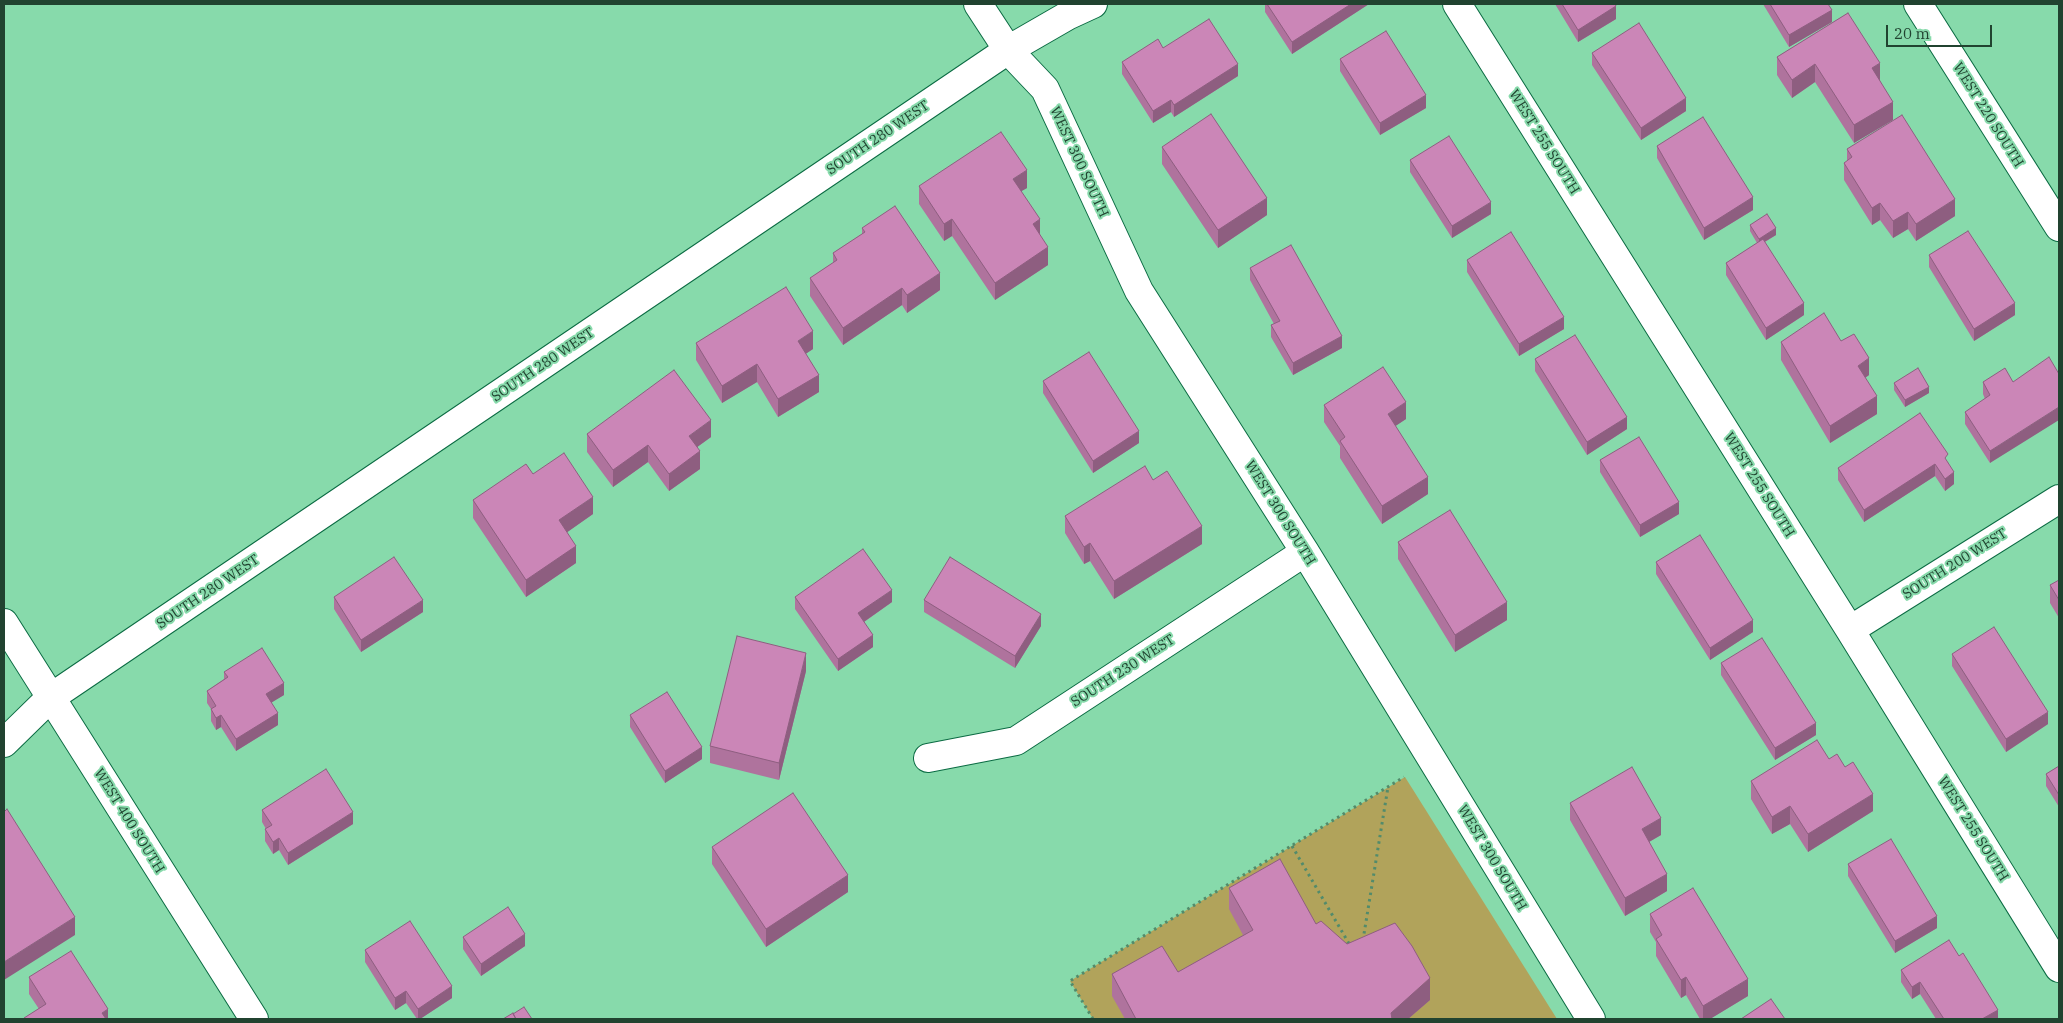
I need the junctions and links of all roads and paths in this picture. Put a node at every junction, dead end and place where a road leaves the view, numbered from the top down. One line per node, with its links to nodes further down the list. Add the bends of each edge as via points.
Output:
1 (978, 4): 5 (street, WEST 300 SOUTH)
2 (1093, 4): 5 (street, SOUTH 280 WEST)
3 (1457, 4): 10 (street, WEST 255 SOUTH)
4 (1918, 4): 6 (street, WEST 220 SOUTH)
5 (1008, 50): 8 (street, WEST 300 SOUTH, via 1045,89 1139,291); 11 (street, SOUTH 280 WEST)
6 (2059, 227)
7 (2059, 499): 10 (street, SOUTH 200 WEST)
8 (1305, 552): 13 (street, SOUTH 230 WEST, via 1016,741); 22 (street, WEST 300 SOUTH)
9 (4, 623): 11 (street, WEST 400 SOUTH)
10 (1850, 630): 19 (street, WEST 255 SOUTH)
11 (50, 698): 12 (street, SOUTH 280 WEST); 20 (street, WEST 400 SOUTH)
12 (4, 743)
13 (928, 758)
14 (1405, 777): 15 (path)
15 (1388, 787): 16 (path); 17 (path)
16 (1292, 846): 18 (path); 21 (path, via 1070,981)
17 (1362, 942)
18 (1354, 952)
19 (2059, 968)
20 (254, 1019)
21 (1093, 1019)
22 (1591, 1019)

